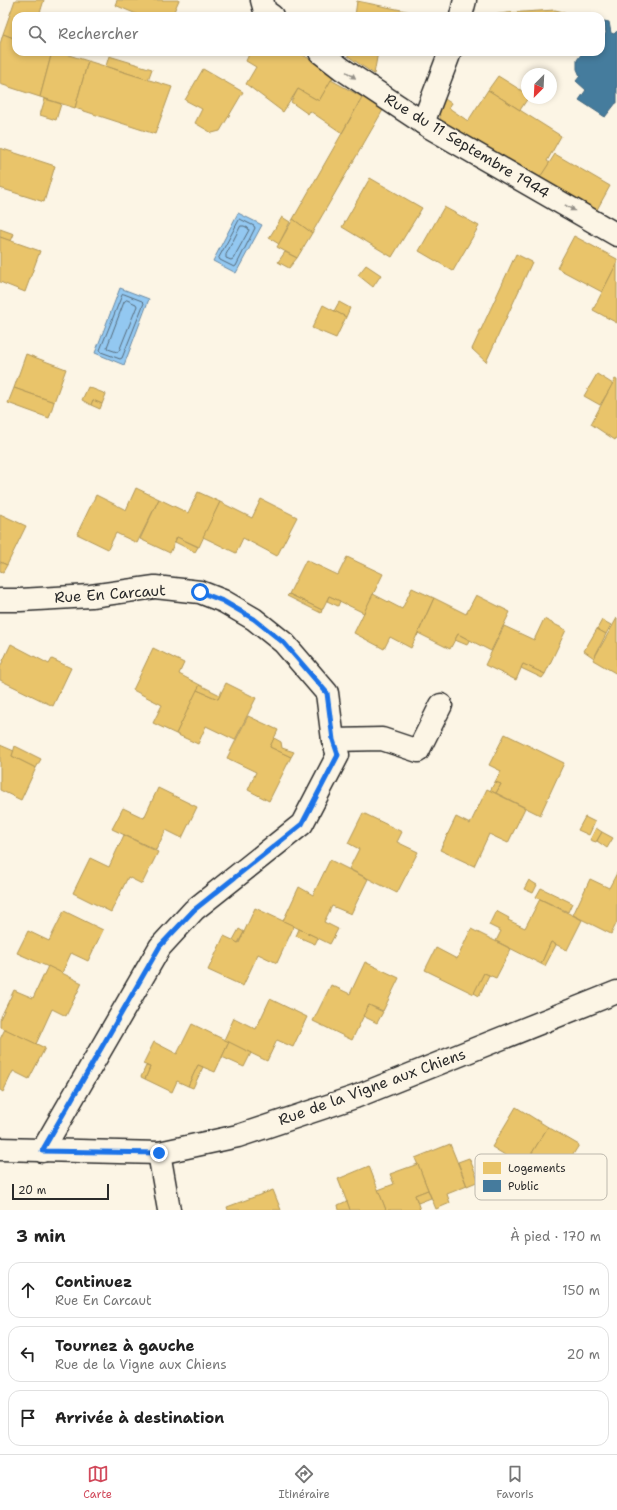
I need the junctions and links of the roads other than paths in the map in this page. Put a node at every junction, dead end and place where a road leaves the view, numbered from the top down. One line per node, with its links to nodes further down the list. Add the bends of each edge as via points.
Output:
1 (262, 0): 3 (street)
2 (465, 0): 4 (street)
3 (266, 12)
4 (462, 12)
5 (325, 56): 7 (street, Rue du 11 Septembre 1944, one-way to 7)
6 (448, 56): 7 (street)
7 (423, 123): 8 (street, Rue du 11 Septembre 1944, one-way to 8)
8 (617, 234)
9 (0, 600): 11 (street, Rue En Carcaut, via 91,596 155,587 200,592 223,601 254,619 284,643 327,693)
10 (441, 705): 11 (street, via 418,751 382,739)
11 (333, 740): 14 (street, Rue En Carcaut, via 338,755 302,824 194,910 160,946)
12 (617, 992): 15 (street, Rue de la Vigne aux Chiens, via 355,1097 238,1136)
13 (0, 1149): 14 (street, Rue de la Vigne aux Chiens)
14 (42, 1151): 15 (street, Rue de la Vigne aux Chiens)
15 (159, 1153): 16 (street)
16 (169, 1210)

